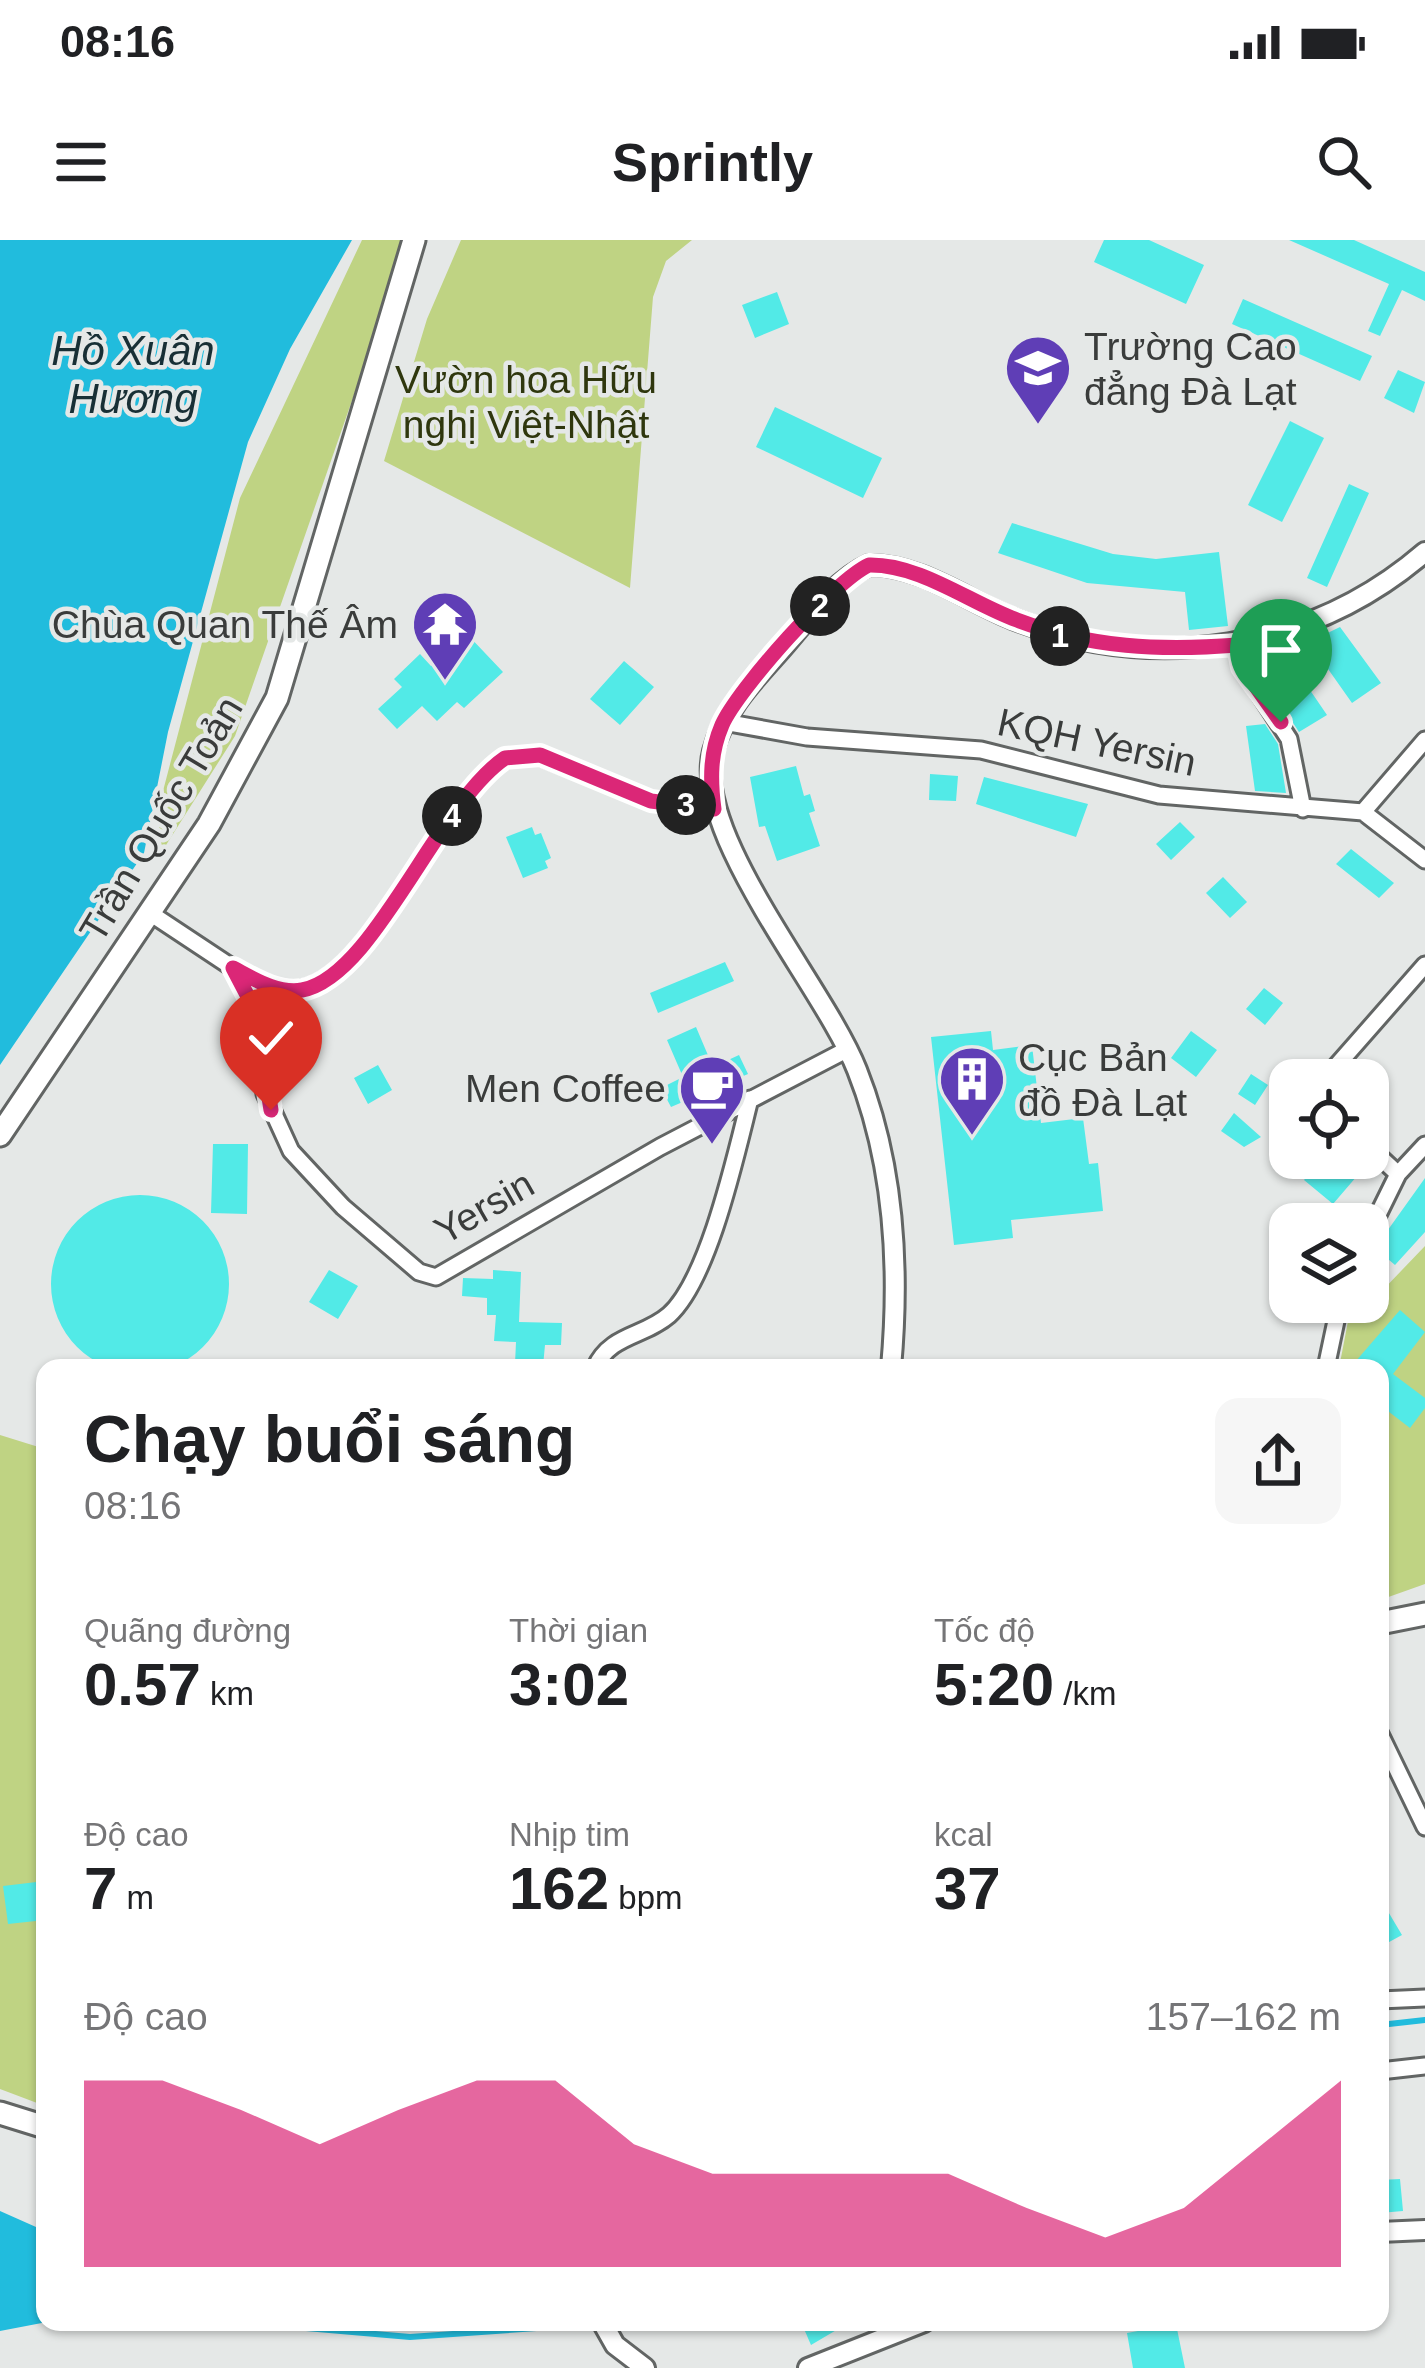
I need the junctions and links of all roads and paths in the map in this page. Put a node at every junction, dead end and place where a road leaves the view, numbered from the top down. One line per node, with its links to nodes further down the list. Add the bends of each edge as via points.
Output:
1 (414, 240): 10 (main road, Trần Quốc Toản, via 277,698 234,784)
2 (1425, 552): 3 (street, via 1371,592)
3 (1238, 645): 4 (street, via 1131,649 1060,636 904,569 869,565 836,587); 6 (street, via 1242,667 1289,740)
4 (724, 722): 6 (street, KQH Yersin, via 981,750 1159,795); 7 (street, via 712,755)
5 (1425, 740): 8 (street)
6 (1303, 808): 8 (street, KQH Yersin)
7 (714, 809): 12 (street, via 651,801 540,755 505,758 454,812 342,970 313,986 279,990); 13 (street)
8 (1363, 812): 9 (street)
9 (1425, 860)
10 (150, 913): 12 (street); 16 (main road, Trần Quốc Toản)
11 (1425, 965): 14 (street)
12 (233, 968): 15 (street, Yersin, via 248,989 265,1094 306,1171 419,1272 436,1277)
13 (848, 1049): 15 (street, Yersin); 23 (street, via 885,1170)
14 (1342, 1059)
15 (750, 1100): 22 (street, via 726,1193 687,1291 668,1316 613,1344)
16 (0, 1135)
17 (1425, 1144): 19 (street)
18 (1389, 1166): 19 (street)
19 (1398, 1174): 20 (street)
20 (1384, 1203)
21 (1336, 1323): 24 (street)
22 (602, 1359)
23 (891, 1359)
24 (1328, 1359)
25 (1425, 1614): 26 (main road)
26 (1389, 1621)
27 (1389, 1753): 28 (street)
28 (1425, 1827)
29 (1425, 1998): 30 (street)
30 (1389, 2000)
31 (1425, 2066): 32 (street)
32 (1389, 2070)
33 (0, 2114): 34 (main road)
34 (36, 2124)
35 (1425, 2230): 36 (street)
36 (1389, 2232)
37 (607, 2331): 39 (street)
38 (901, 2331): 40 (street)
39 (645, 2368)
40 (808, 2368)

